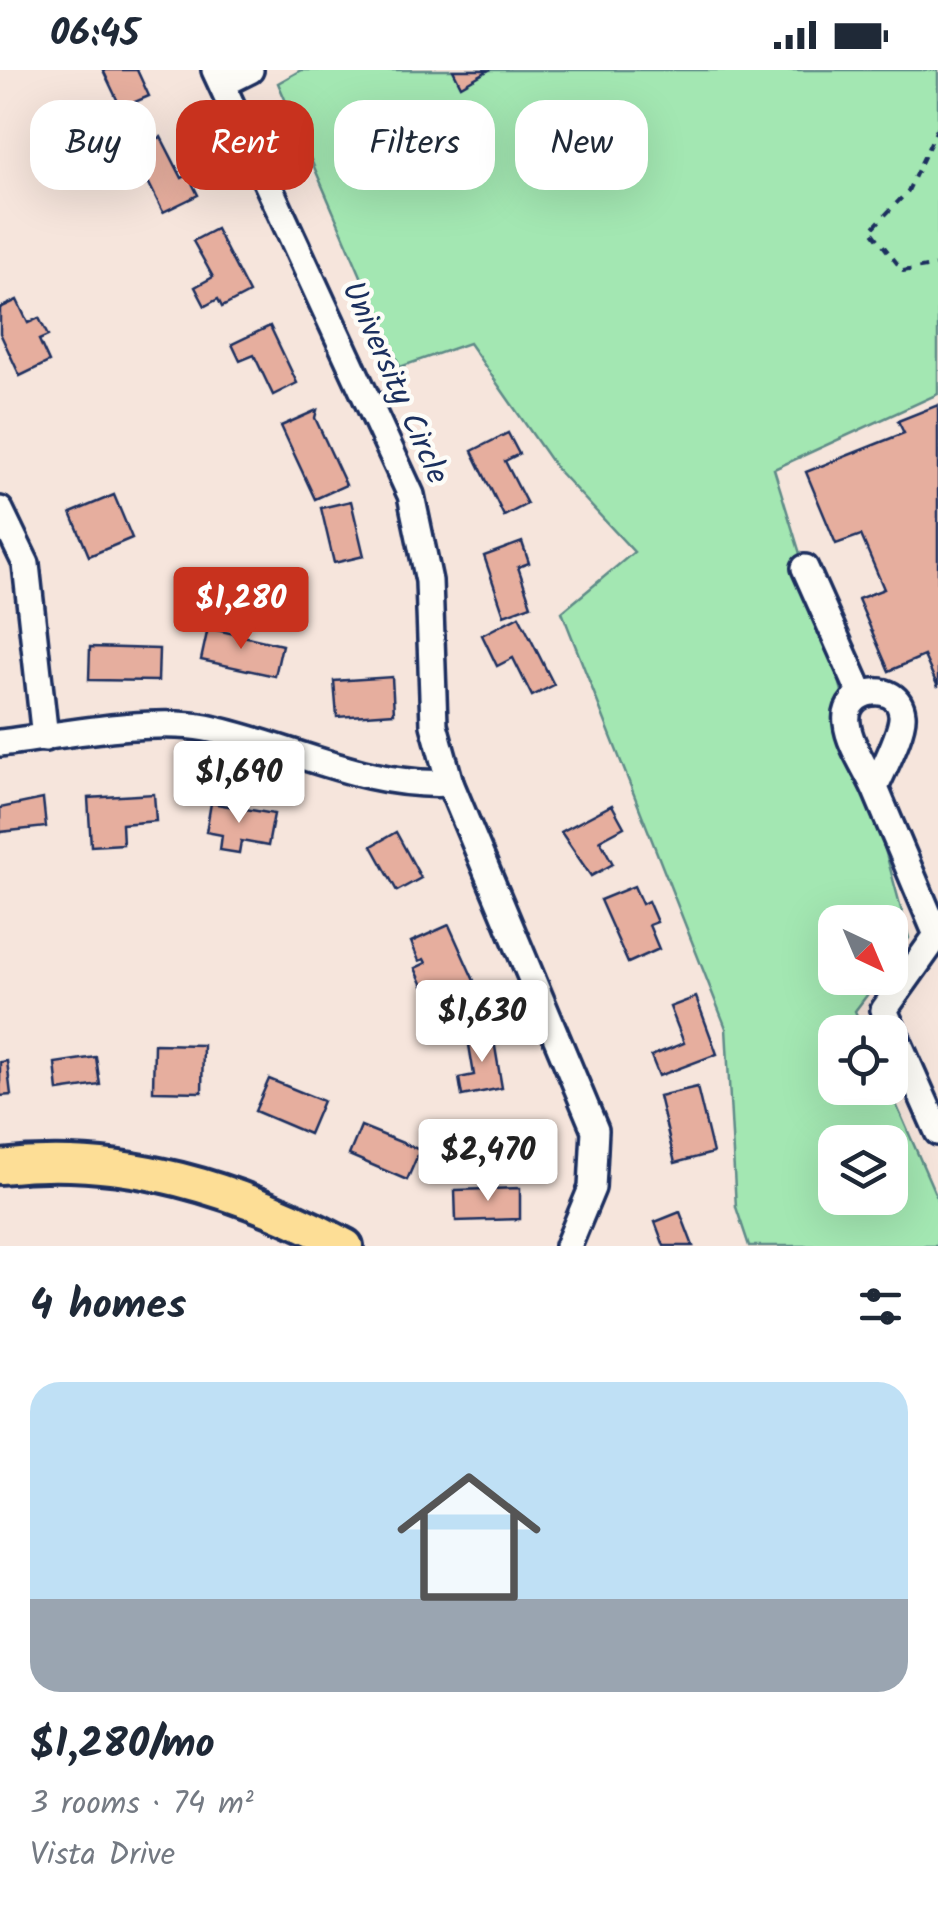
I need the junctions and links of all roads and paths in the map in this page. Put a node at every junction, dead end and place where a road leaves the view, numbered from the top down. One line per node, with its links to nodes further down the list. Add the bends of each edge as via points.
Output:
1 (250, 70): 2 (street)
2 (218, 77): 10 (street, University Circle, via 411,495 429,581 434,725)
3 (938, 126): 4 (path, via 908,191 871,230 903,271)
4 (938, 264)
5 (0, 510): 8 (street, via 26,564)
6 (805, 568): 7 (street)
7 (861, 694): 11 (street, via 847,711 847,725); 11 (street, via 892,696 903,718)
8 (46, 738): 9 (street); 10 (street, via 174,724 374,778)
9 (0, 743)
10 (450, 783): 16 (street, University Circle, via 595,1130 592,1188)
11 (875, 788): 12 (street)
12 (938, 934): 13 (street, via 884,1010)
13 (938, 1132)
14 (0, 1167): 15 (main road, via 67,1164 163,1175 270,1208)
15 (346, 1246)
16 (568, 1246)

